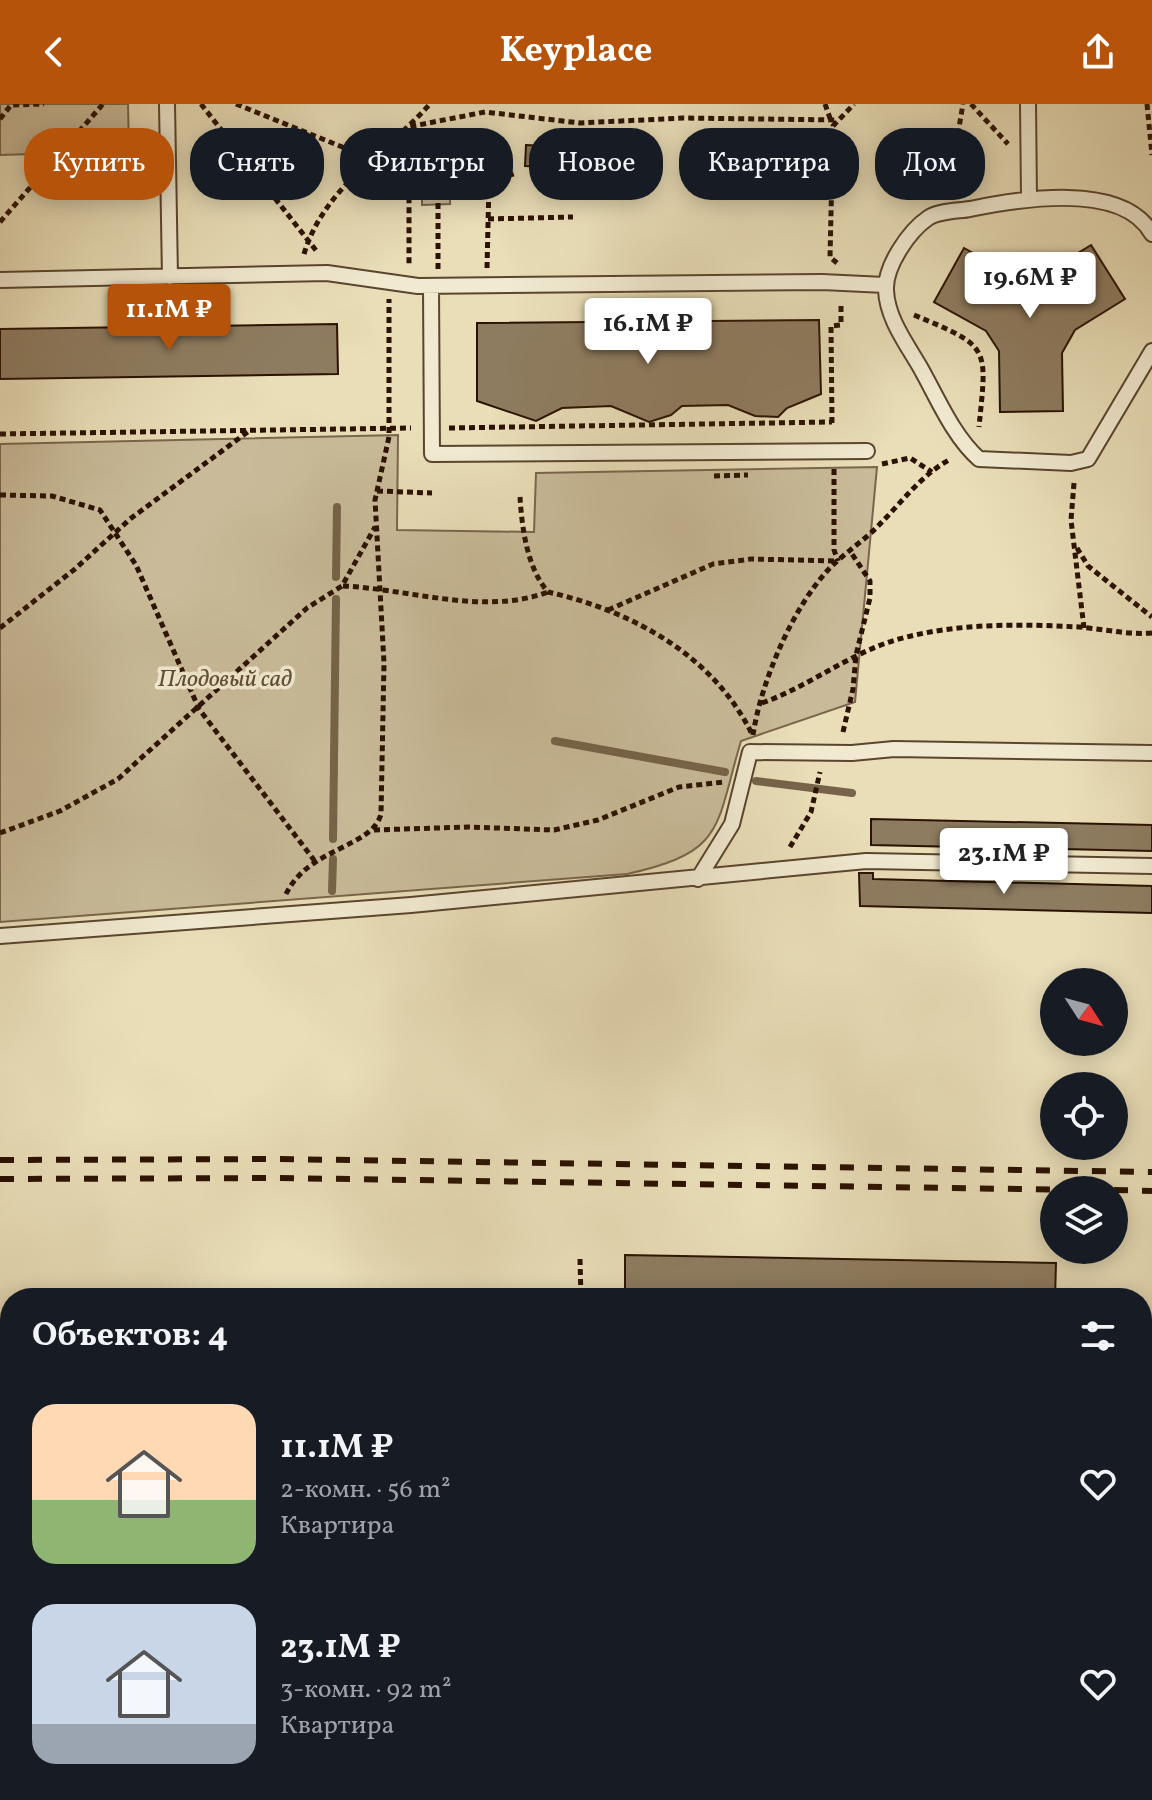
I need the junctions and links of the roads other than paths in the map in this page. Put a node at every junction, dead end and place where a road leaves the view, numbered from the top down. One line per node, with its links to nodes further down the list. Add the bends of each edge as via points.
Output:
1 (167, 104): 5 (lane)
2 (1028, 104): 3 (lane)
3 (1029, 197): 4 (lane, via 1106,201); 7 (lane, via 930,217 902,244)
4 (1150, 225)
5 (170, 277): 6 (lane); 8 (lane, via 337,275)
6 (0, 280)
7 (885, 285): 8 (lane); 9 (lane, via 895,325 979,459 1088,459)
8 (434, 286): 10 (lane, via 432,454)
9 (1152, 351)
10 (867, 451)
11 (1152, 753): 13 (lane, via 750,752 732,824)
12 (1152, 866): 13 (lane, via 866,861)
13 (698, 879): 14 (lane)
14 (0, 936)

